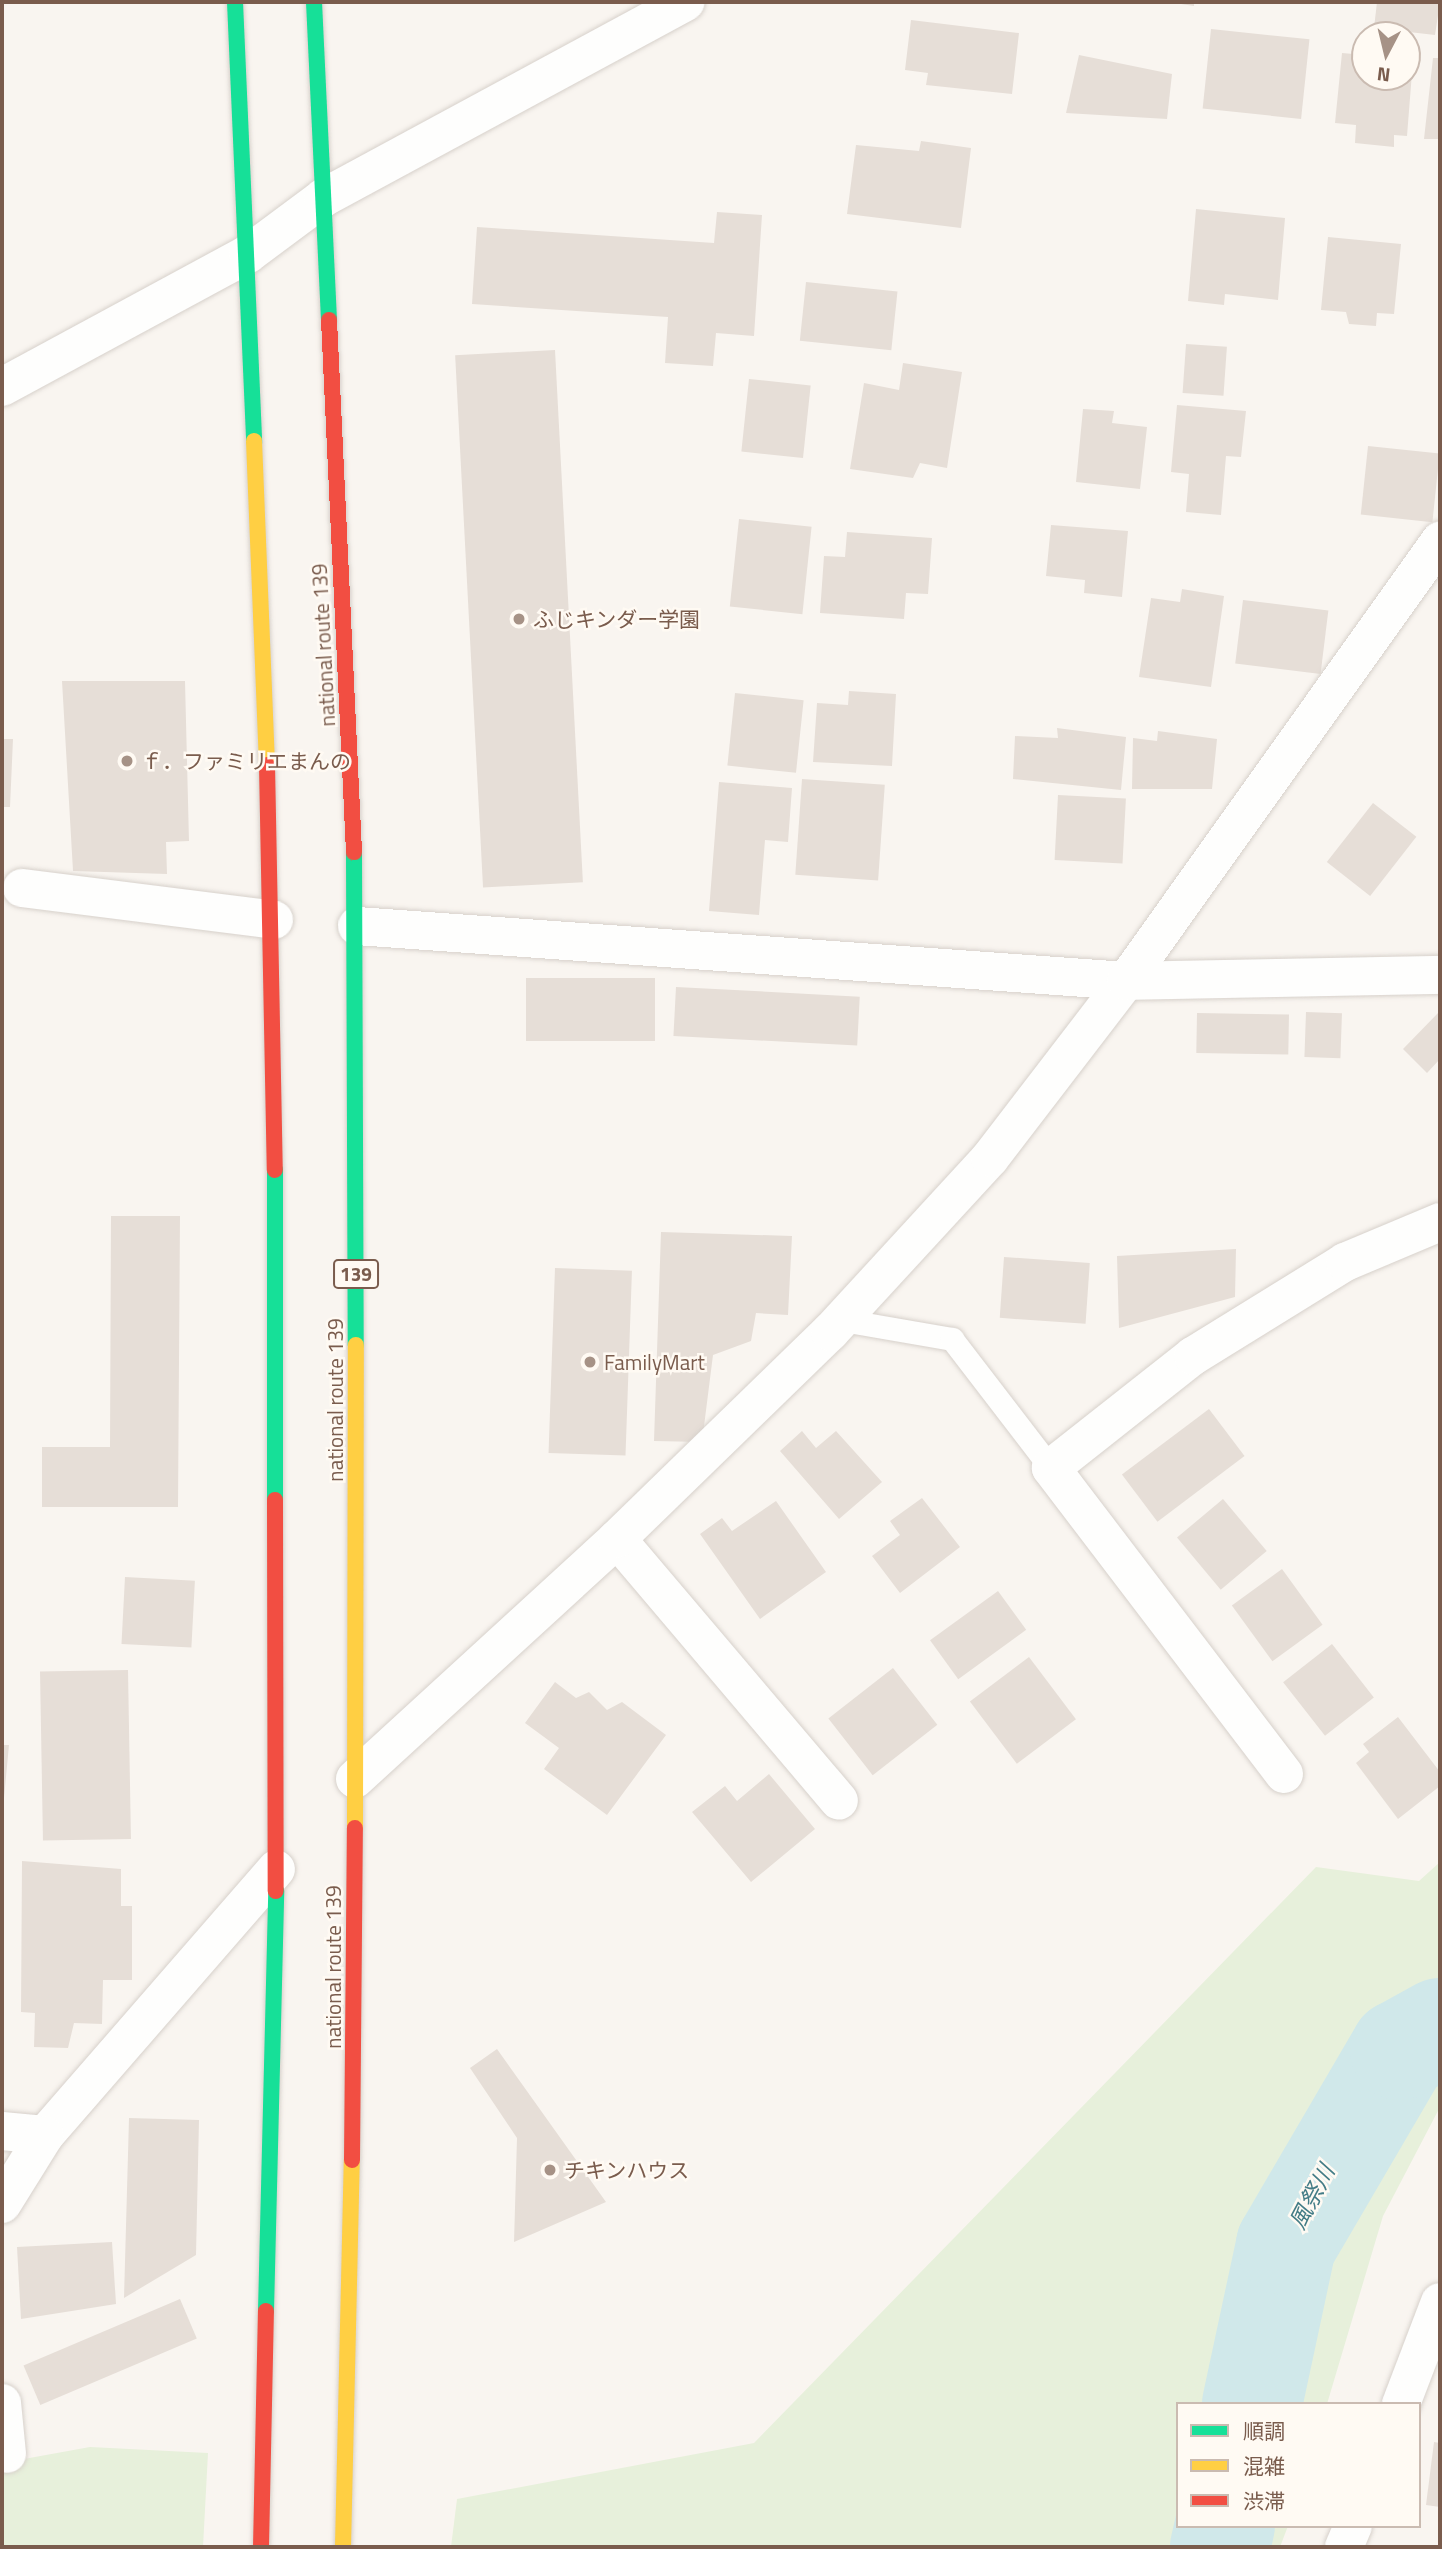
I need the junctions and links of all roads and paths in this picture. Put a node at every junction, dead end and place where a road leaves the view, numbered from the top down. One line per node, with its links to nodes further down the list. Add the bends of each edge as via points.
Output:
1 (235, 2): 5 (highway)
2 (314, 2): 4 (highway, national route 139 / 139)
3 (685, 2): 4 (street)
4 (323, 198): 5 (street); 10 (highway, national route 139 / 139)
5 (248, 254): 6 (street); 9 (highway)
6 (2, 387)
7 (1440, 541): 12 (street)
8 (22, 888): 9 (street)
9 (274, 920): 20 (highway)
10 (357, 926): 12 (street); 18 (highway, national route 139 / 139)
11 (1440, 975): 12 (street)
12 (1126, 981): 14 (street, via 990,1158)
13 (1440, 1222): 15 (street, via 1345,1262 1193,1356)
14 (842, 1320): 15 (lane, via 952,1339); 16 (street)
15 (1051, 1468): 17 (street)
16 (617, 1539): 18 (street); 19 (street)
17 (1284, 1774)
18 (355, 1779): 30 (highway, national route 139 / 139)
19 (839, 1801)
20 (276, 1869): 22 (street); 29 (highway)
21 (2, 2131): 22 (street)
22 (45, 2135): 23 (street)
23 (2, 2204)
24 (1440, 2302): 25 (street)
25 (1402, 2402)
26 (2, 2403): 27 (street)
27 (7, 2454)
28 (1352, 2528): 31 (street)
29 (261, 2547)
30 (343, 2547)
31 (1344, 2547)

